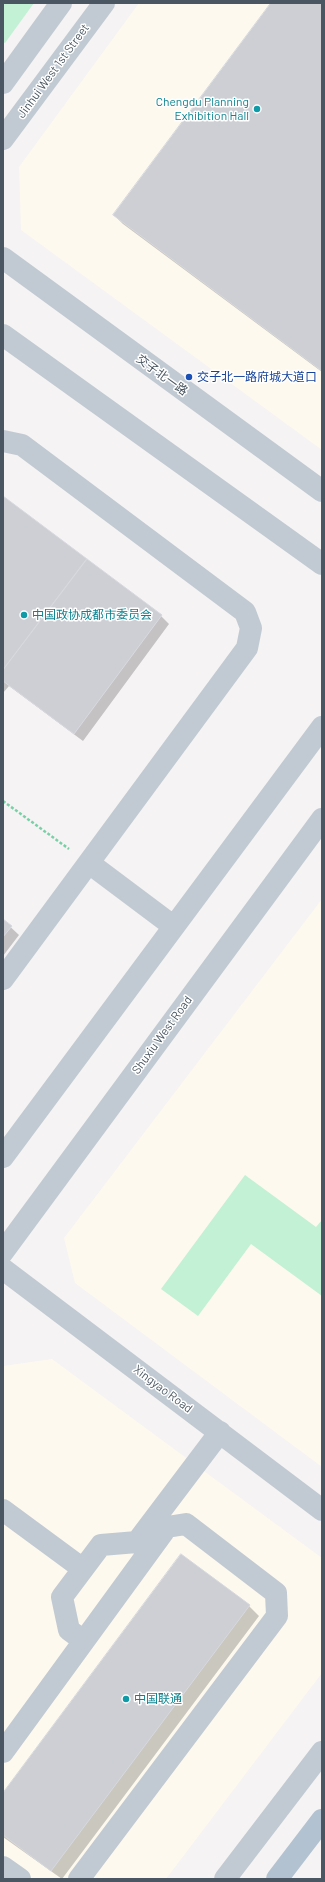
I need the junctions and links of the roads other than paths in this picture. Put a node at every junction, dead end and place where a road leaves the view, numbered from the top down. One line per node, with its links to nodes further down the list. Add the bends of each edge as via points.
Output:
1 (61, 3): 3 (street)
2 (104, 3): 4 (street, Jinhui West 1st Street)
3 (3, 83)
4 (3, 139)
5 (3, 258): 8 (street, 交子北一路)
6 (3, 335): 9 (street)
7 (3, 441): 12 (street, via 22,445 245,612 251,628 247,648)
8 (322, 491)
9 (322, 564)
10 (322, 727): 13 (street)
11 (322, 819): 16 (street, Shuxiu West Road)
12 (89, 864): 13 (street); 14 (street)
13 (173, 926): 15 (street)
14 (3, 980)
15 (3, 1157)
16 (3, 1252)
17 (3, 1268): 18 (street, Xingyao Road)
18 (220, 1432): 20 (street, Xingyao Road); 21 (street)
19 (3, 1510): 22 (street)
20 (322, 1510)
21 (161, 1523): 22 (street, via 137,1542 101,1545); 23 (street); 29 (street, via 186,1524 276,1593 277,1616)
22 (82, 1569): 23 (street, via 62,1597 69,1630)
23 (84, 1641): 24 (street)
24 (3, 1752)
25 (322, 1752): 30 (street)
26 (322, 1820): 31 (main road)
27 (3, 1867): 28 (street)
28 (20, 1879)
29 (79, 1879)
30 (225, 1879)
31 (277, 1879)

